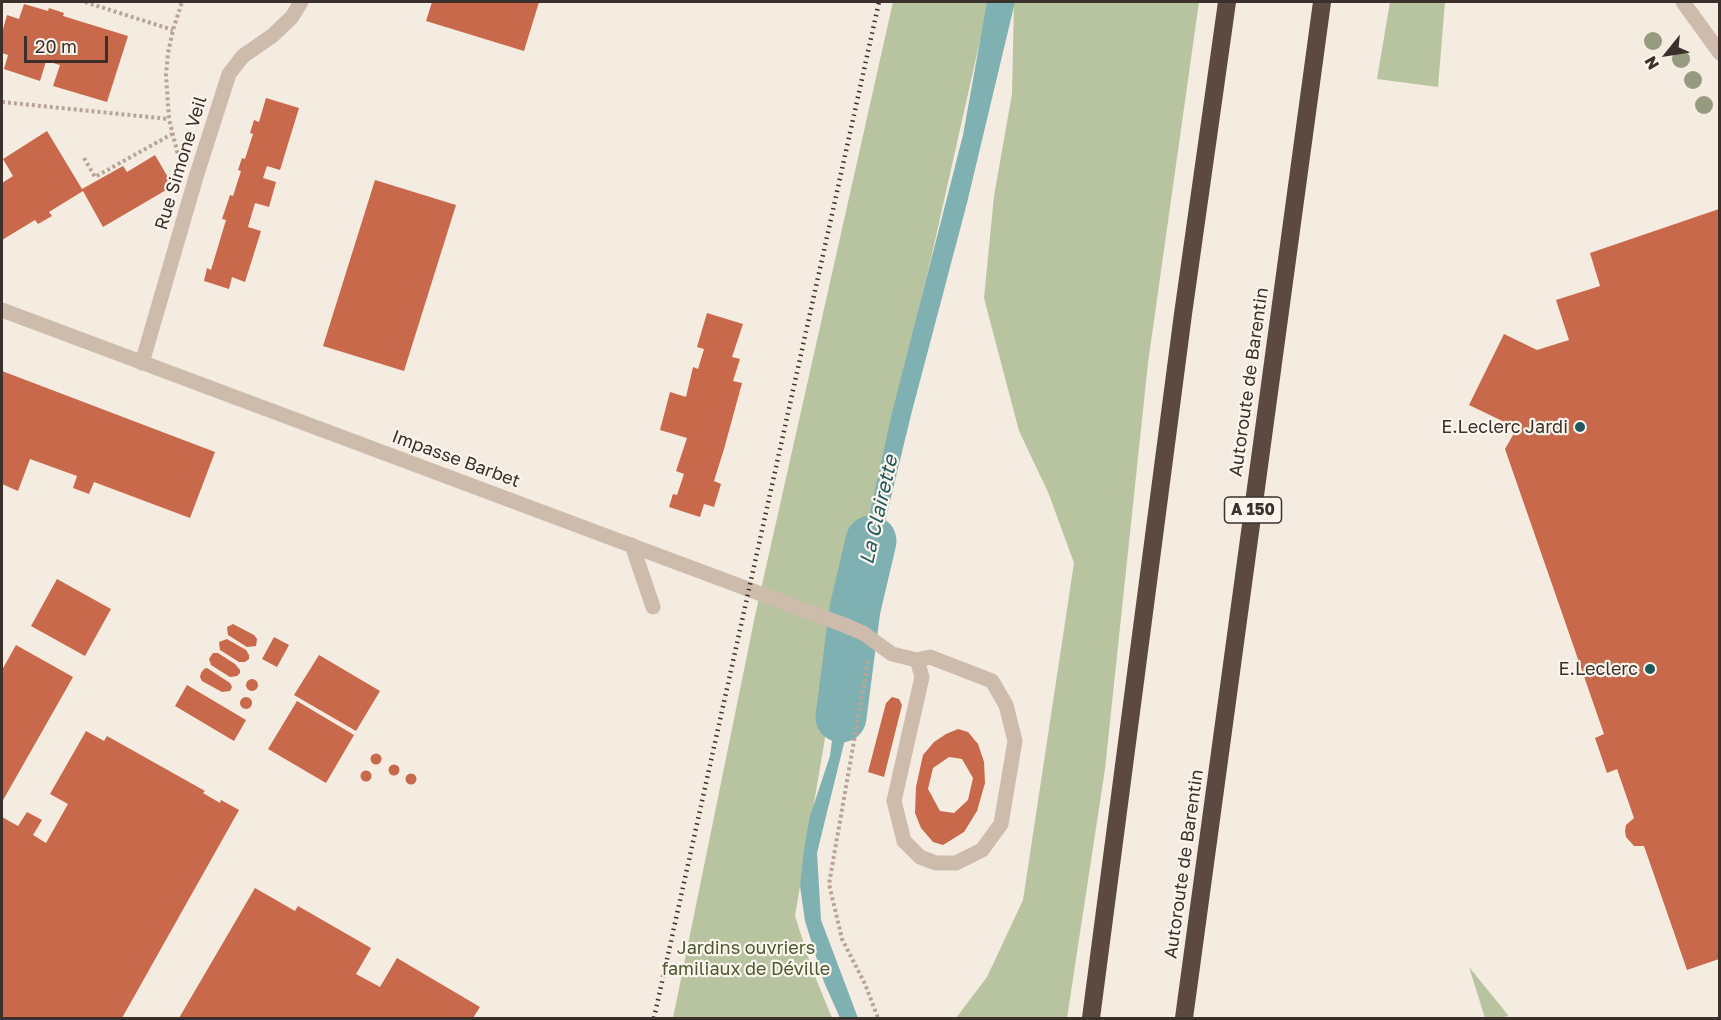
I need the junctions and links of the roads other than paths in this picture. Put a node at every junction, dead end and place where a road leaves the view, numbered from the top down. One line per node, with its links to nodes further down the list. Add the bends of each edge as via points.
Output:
1 (301, 2): 7 (street, Rue Simone Veil, via 292,17 243,56 229,74)
2 (1227, 2): 11 (highway)
3 (1322, 2): 12 (highway, Autoroute de Barentin / A 150)
4 (1683, 2): 5 (street)
5 (1719, 53)
6 (2, 310): 7 (street, Impasse Barbet)
7 (142, 363): 8 (street, Impasse Barbet)
8 (632, 546): 9 (street); 10 (street, Impasse Barbet, via 844,625 892,654)
9 (653, 607)
10 (917, 660): 10 (street, via 922,677 894,801 904,841 920,857 936,863 956,863 982,850 1001,824 1014,741 1006,705 992,681 930,657)
11 (1091, 1018)
12 (1184, 1018)

